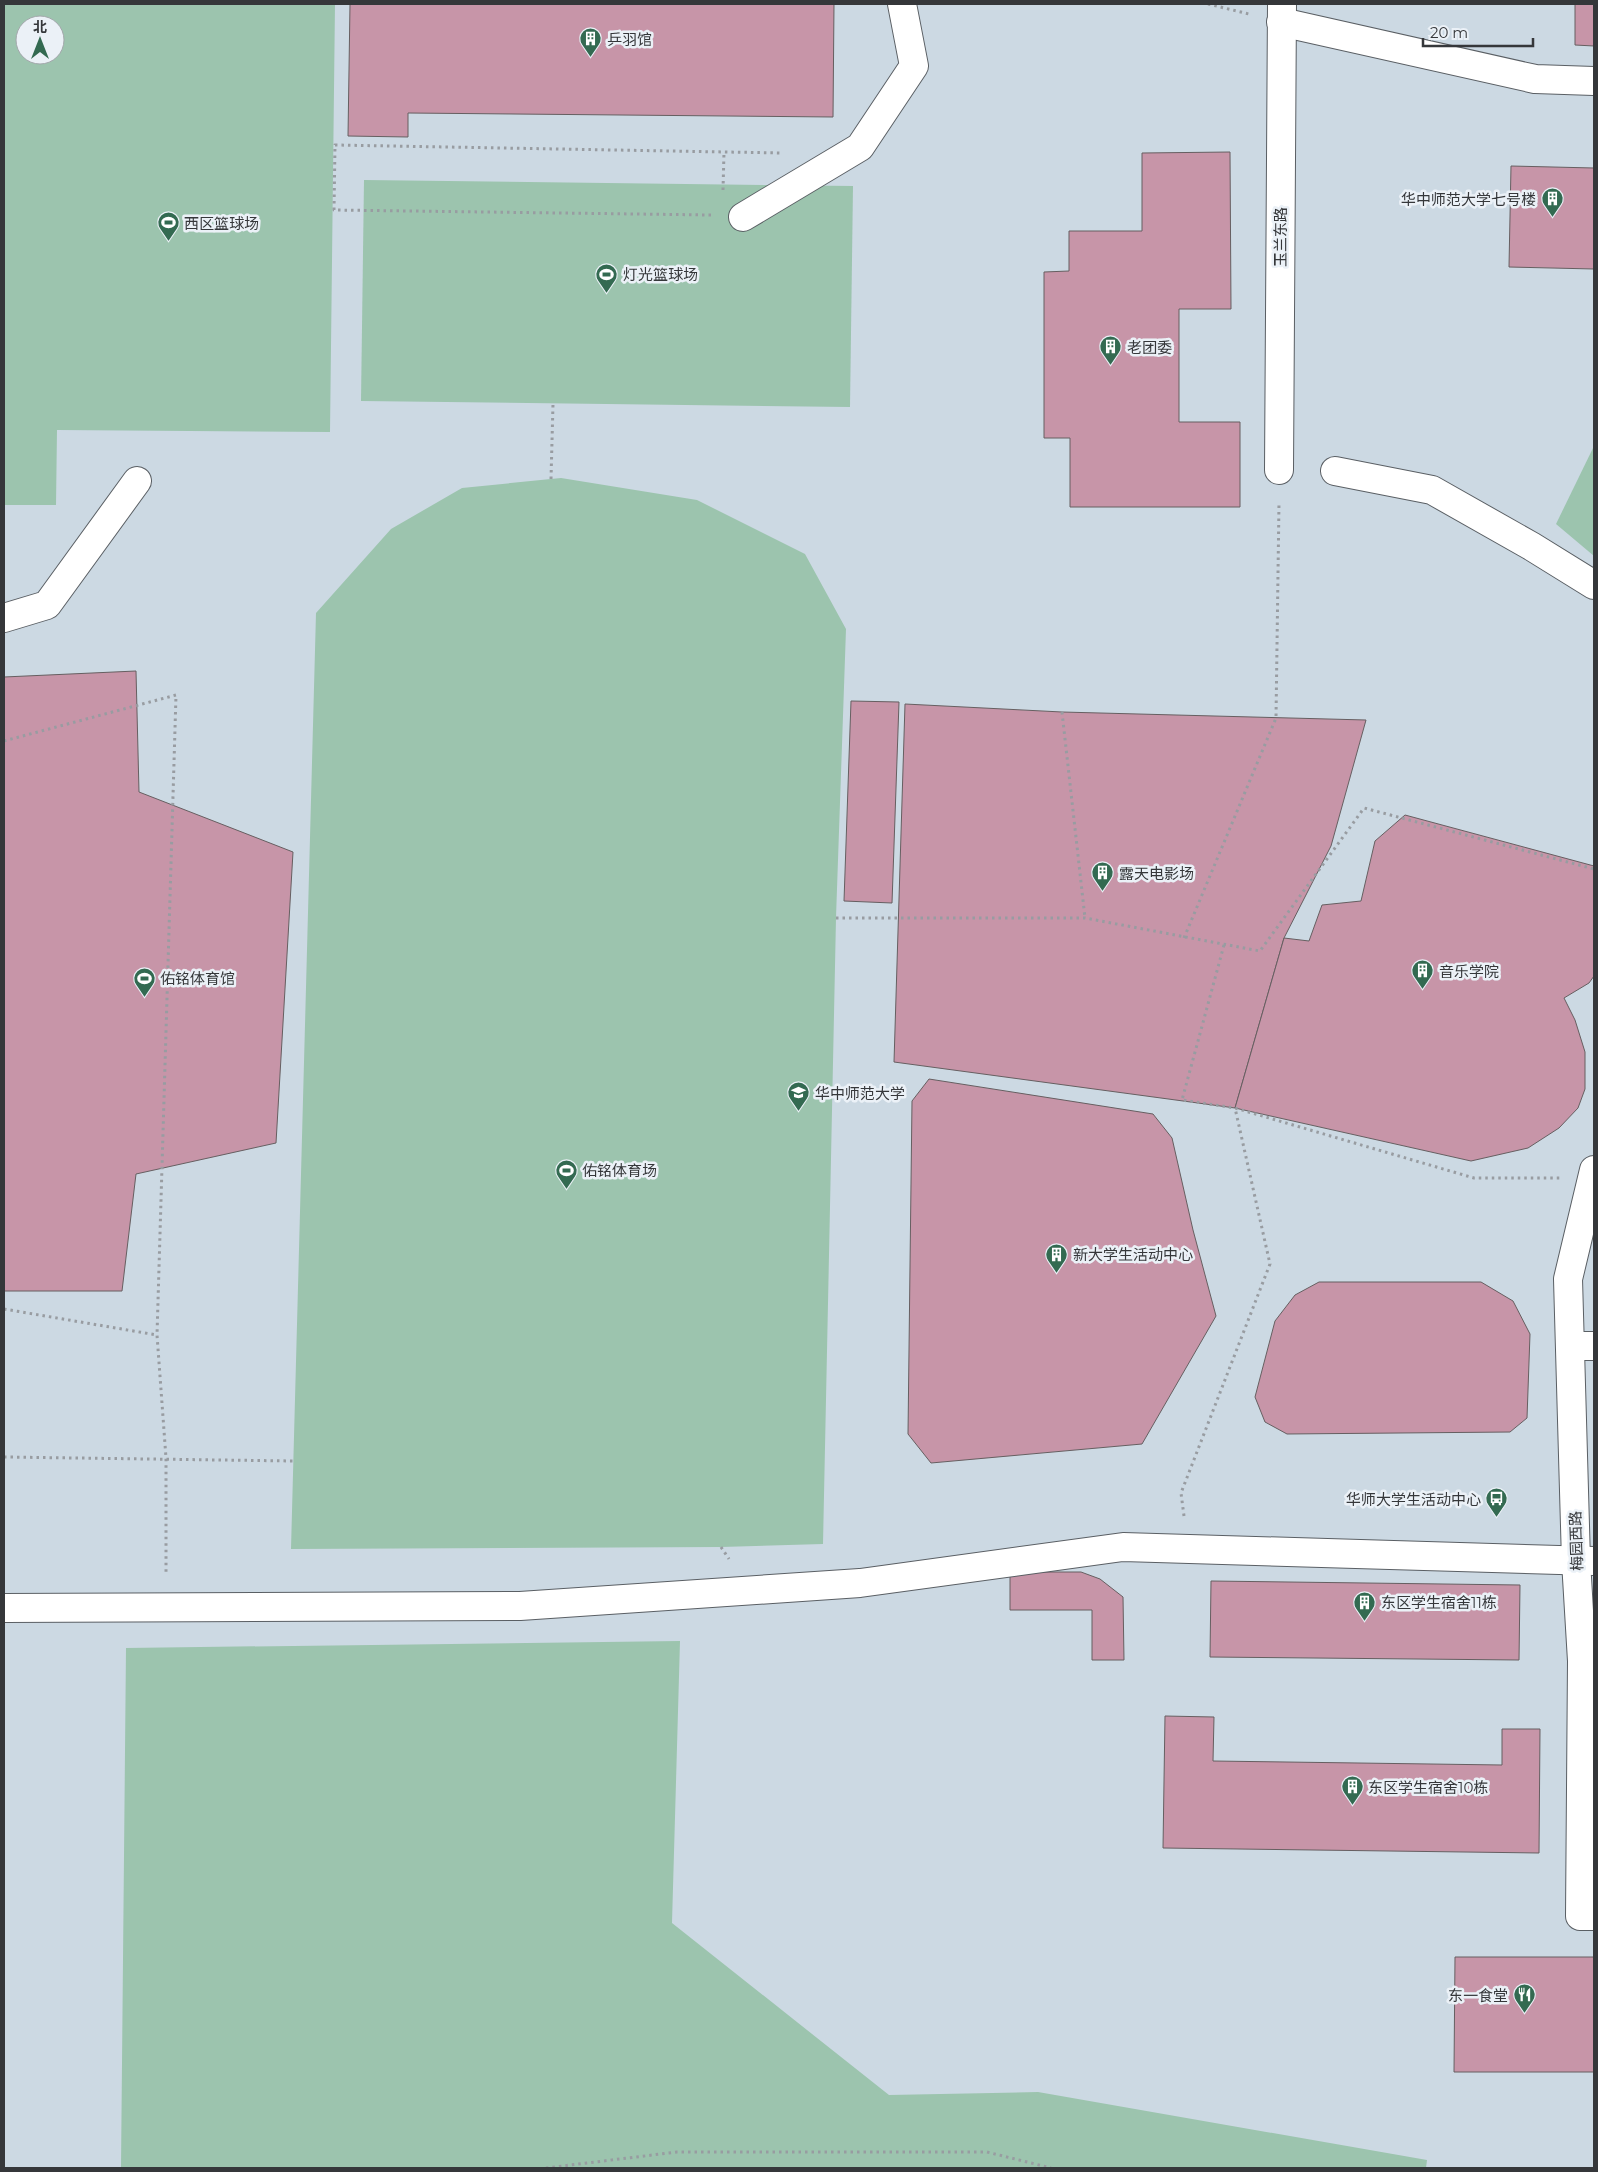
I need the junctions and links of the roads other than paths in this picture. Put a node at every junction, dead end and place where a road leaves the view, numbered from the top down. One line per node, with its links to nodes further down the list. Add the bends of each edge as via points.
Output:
1 (902, 4): 4 (street, via 914,66 860,147)
2 (1281, 13): 3 (street, via 1535,79); 5 (street, 玉兰东路)
3 (1594, 82)
4 (743, 218)
5 (1280, 470)
6 (1335, 471): 8 (street, via 1432,490)
7 (137, 481): 9 (street, via 47,605)
8 (1594, 585)
9 (4, 618)
10 (1593, 1173): 11 (street, 梅园西路, via 1568,1279)
11 (1582, 1346): 12 (street, 梅园西路)
12 (1585, 1561): 13 (street, via 1123,1547 860,1584 520,1606); 14 (street, 梅园西路, via 1582,1661)
13 (4, 1608)
14 (1587, 1916)

